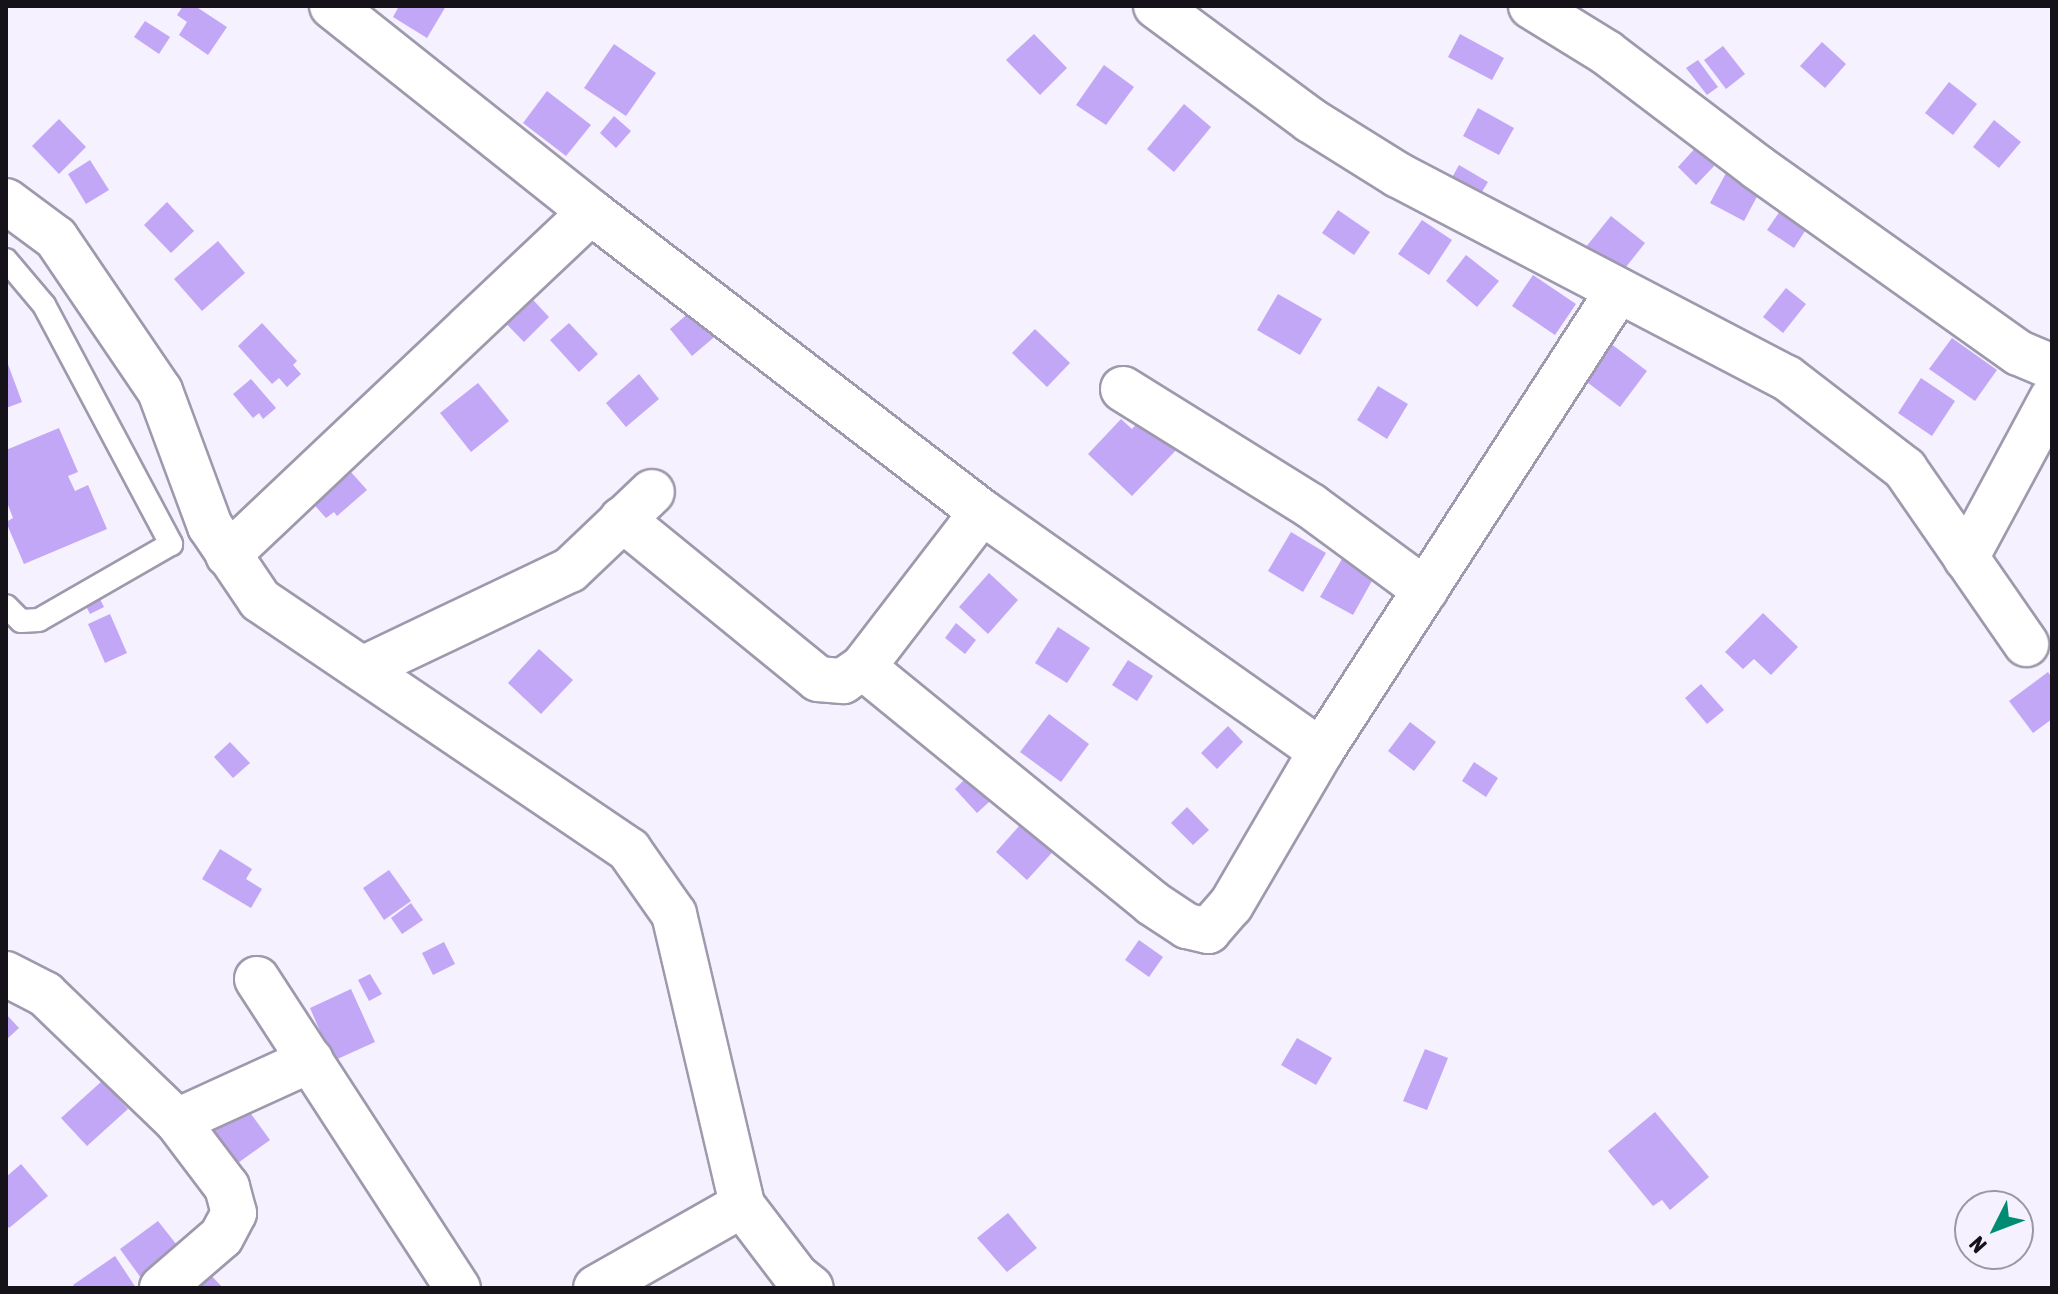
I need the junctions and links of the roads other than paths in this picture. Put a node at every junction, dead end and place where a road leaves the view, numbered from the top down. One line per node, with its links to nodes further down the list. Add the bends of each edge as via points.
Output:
1 (332, 6): 5 (street)
2 (1156, 6): 7 (street, via 1310,120 1398,175)
3 (1531, 6): 8 (street, via 1607,53 2019,353)
4 (6, 201): 12 (street, via 56,238 160,391)
5 (591, 212): 11 (street); 12 (street)
6 (6, 260): 13 (lane, via 44,305)
7 (1618, 291): 14 (street, via 1787,378 1905,469); 15 (street)
8 (2052, 367)
9 (1123, 389): 15 (street, via 1311,506)
10 (2052, 398): 14 (street)
11 (982, 512): 18 (street); 20 (street)
12 (219, 540): 13 (lane); 19 (street, via 260,600)
13 (171, 544): 16 (lane, via 39,620 21,621)
14 (1966, 558): 17 (street)
15 (1425, 590): 20 (street)
16 (6, 606)
17 (2026, 644)
18 (863, 667): 19 (street, via 843,681 818,679 637,506 570,570); 20 (street, via 1152,903 1187,926 1208,931 1231,905)
19 (362, 669): 25 (street, via 629,850 674,914)
20 (1321, 751)
21 (6, 974): 24 (street, via 45,994)
22 (257, 979): 23 (street)
23 (311, 1060): 24 (street); 27 (street)
24 (177, 1121): 26 (street, via 227,1187 234,1213 221,1237)
25 (742, 1205): 28 (street); 29 (street)
26 (162, 1288)
27 (458, 1288)
28 (596, 1288)
29 (811, 1288)

